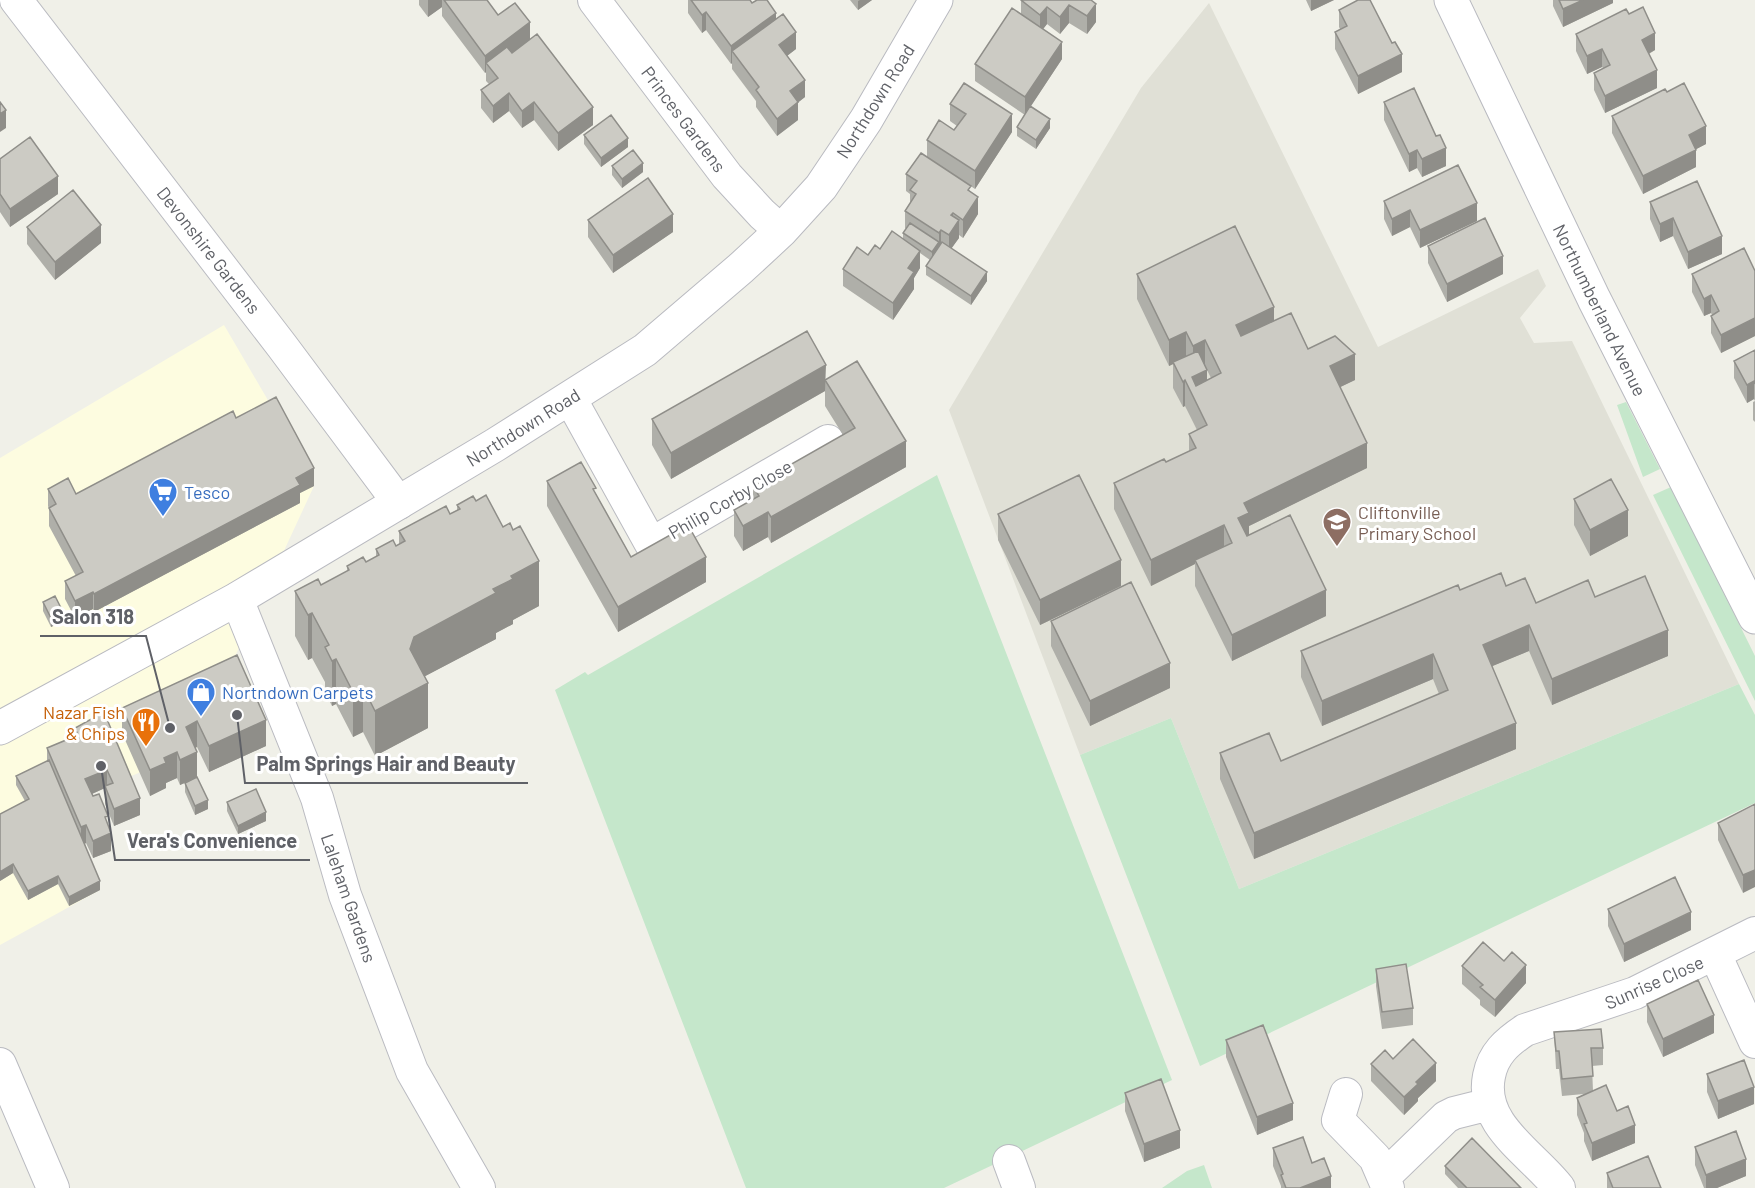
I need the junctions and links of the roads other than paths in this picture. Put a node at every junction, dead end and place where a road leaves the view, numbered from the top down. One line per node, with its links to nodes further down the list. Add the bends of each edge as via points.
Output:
1 (16, 0): 8 (street, Devonshire Gardens)
2 (594, 0): 5 (street, Princes Gardens, via 727,176)
3 (936, 0): 5 (main road, Northdown Road, via 866,120 820,187)
4 (1451, 0): 10 (main road, Northumberland Avenue, via 1594,299)
5 (781, 231): 6 (main road, Northdown Road, via 645,350)
6 (570, 399): 7 (street, Philip Corby Close, via 651,544); 8 (main road, Northdown Road)
7 (828, 441)
8 (399, 503): 9 (main road, Northdown Road)
9 (237, 599): 11 (main road, Northdown Road); 20 (street, Laleham Gardens, via 317,798 345,896 412,1071)
10 (1755, 616)
11 (0, 729)
12 (1755, 933): 13 (street, Sunrise Close)
13 (1714, 954): 14 (street, Sunrise Close); 17 (street, Sunrise Close, via 1635,993 1525,1030 1510,1040 1490,1068)
14 (1755, 1042)
15 (0, 1064): 19 (street)
16 (1346, 1094): 18 (street, via 1338,1120 1376,1158)
17 (1490, 1104): 18 (street, via 1446,1117); 21 (street, via 1505,1130)
18 (1386, 1182)
19 (54, 1188)
20 (479, 1188)
21 (1560, 1188)

